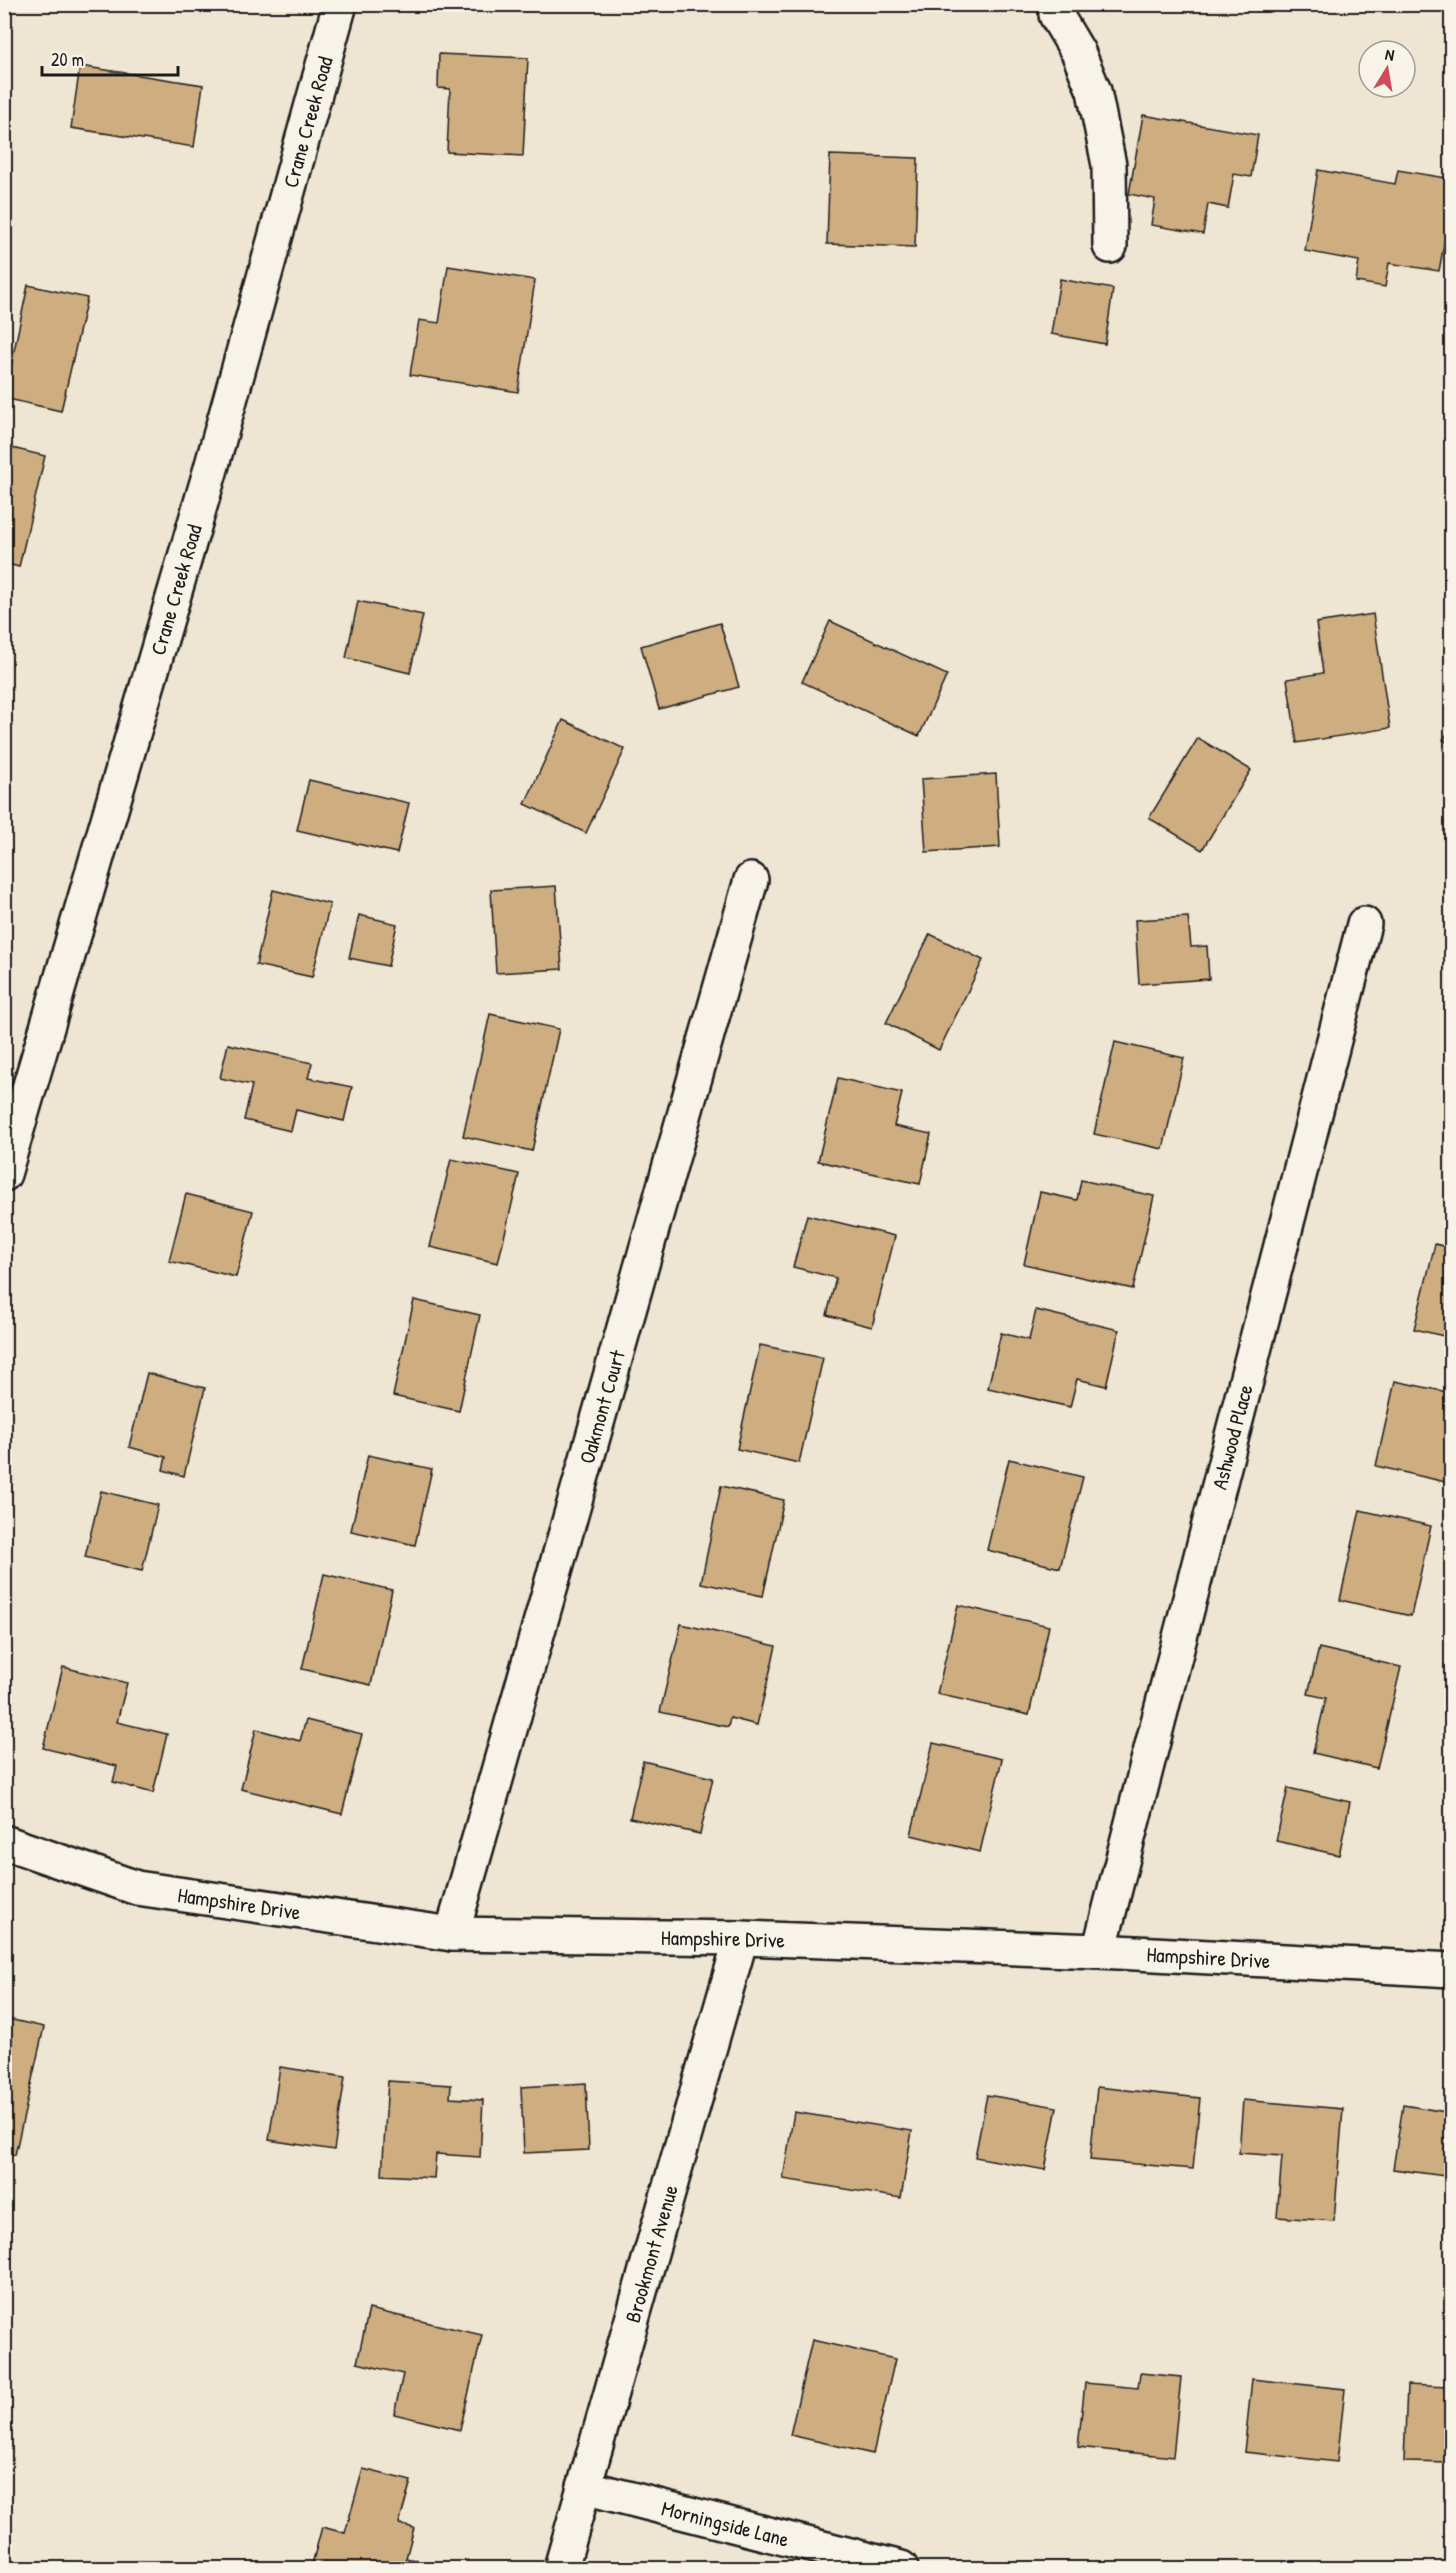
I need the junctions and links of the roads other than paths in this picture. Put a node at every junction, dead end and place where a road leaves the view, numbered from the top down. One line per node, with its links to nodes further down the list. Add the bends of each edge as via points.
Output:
1 (340, 4): 6 (street, Crane Creek Road, via 207,484)
2 (1056, 4): 3 (street, via 1056,15 1078,52 1094,91 1109,165)
3 (1110, 246)
4 (751, 880): 8 (street, Oakmont Court)
5 (1364, 924): 10 (street, Ashwood Place)
6 (4, 1174)
7 (4, 1842): 8 (street, Hampshire Drive, via 137,1888)
8 (452, 1934): 9 (street, Hampshire Drive)
9 (741, 1938): 10 (street, Hampshire Drive); 12 (street, Brookmont Avenue)
10 (1099, 1951): 11 (street, Hampshire Drive)
11 (1452, 1970)
12 (584, 2487): 13 (street, Brookmont Avenue); 14 (street, Morningside Lane)
13 (561, 2568)
14 (901, 2568)

